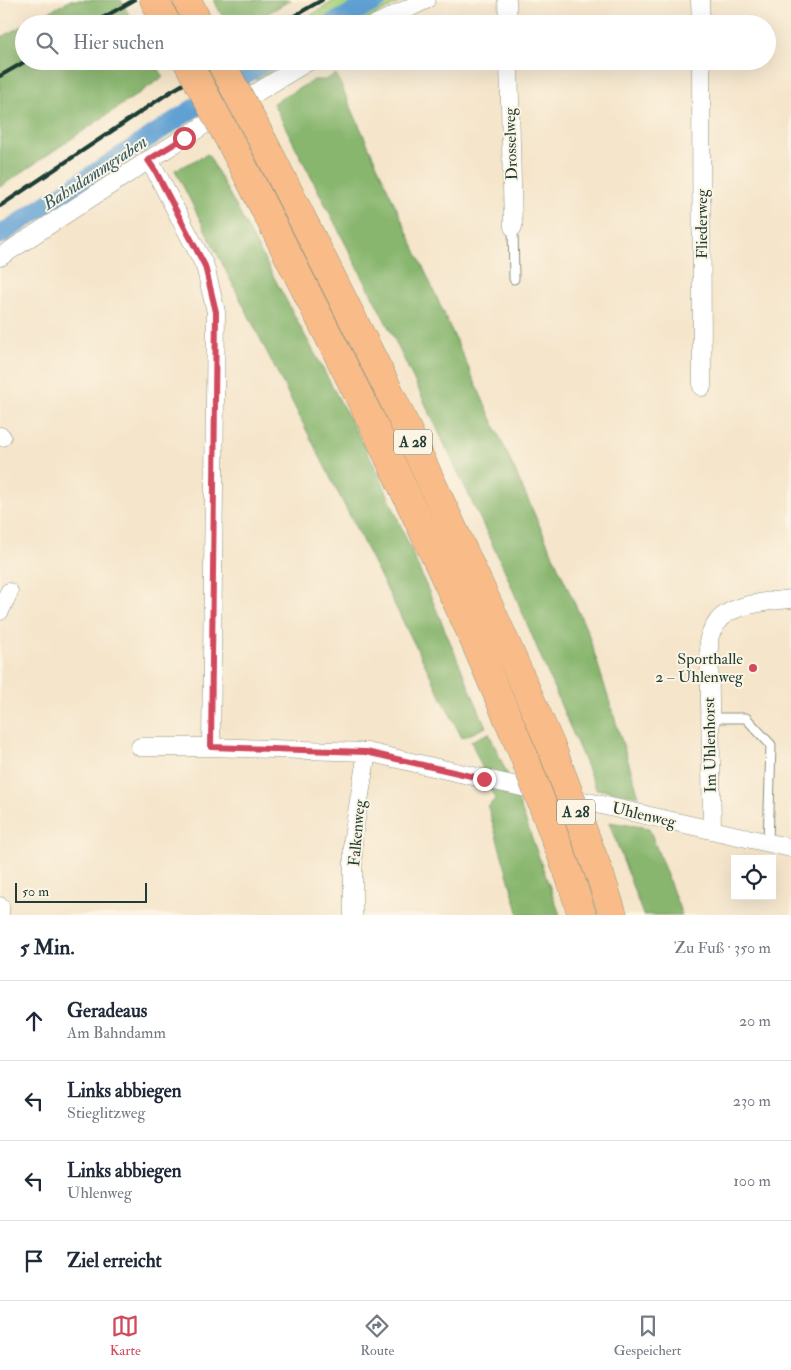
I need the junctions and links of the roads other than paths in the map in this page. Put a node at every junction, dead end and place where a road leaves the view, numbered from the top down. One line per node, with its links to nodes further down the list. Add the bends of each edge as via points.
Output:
1 (154, 0): 6 (highway)
2 (187, 0): 7 (highway)
3 (426, 0): 8 (street)
4 (507, 0): 9 (street)
5 (700, 0): 10 (street)
6 (162, 15)
7 (195, 15)
8 (395, 15)
9 (508, 15)
10 (701, 15)
11 (192, 70): 34 (highway, A 28, bridge, via 372,422 467,624 524,756)
12 (225, 70): 35 (highway, A 28, bridge, via 391,395 492,612 551,746)
13 (294, 70): 16 (street)
14 (509, 70): 17 (street, Drosselweg)
15 (701, 70): 20 (street, Fliederweg)
16 (148, 160): 18 (street); 26 (street, via 205,266 216,312)
17 (513, 227): 19 (lane)
18 (0, 257)
19 (514, 279)
20 (702, 387)
21 (10, 592): 23 (street)
22 (791, 599): 24 (street, Im Uhlenhorst, via 736,608 718,620 708,638)
23 (0, 611)
24 (709, 718): 28 (street, Im Uhlenhorst); 29 (lane, via 746,718 771,745)
25 (140, 747): 26 (street, Uhlenweg)
26 (211, 747): 27 (street, Uhlenweg)
27 (366, 752): 28 (street, Uhlenweg); 33 (street, Falkenweg, via 354,836)
28 (712, 830): 29 (street, Uhlenweg)
29 (768, 843): 30 (street, Uhlenweg)
30 (791, 848)
31 (0, 906): 32 (street)
32 (0, 915)
33 (353, 915)
34 (582, 915)
35 (613, 915)

